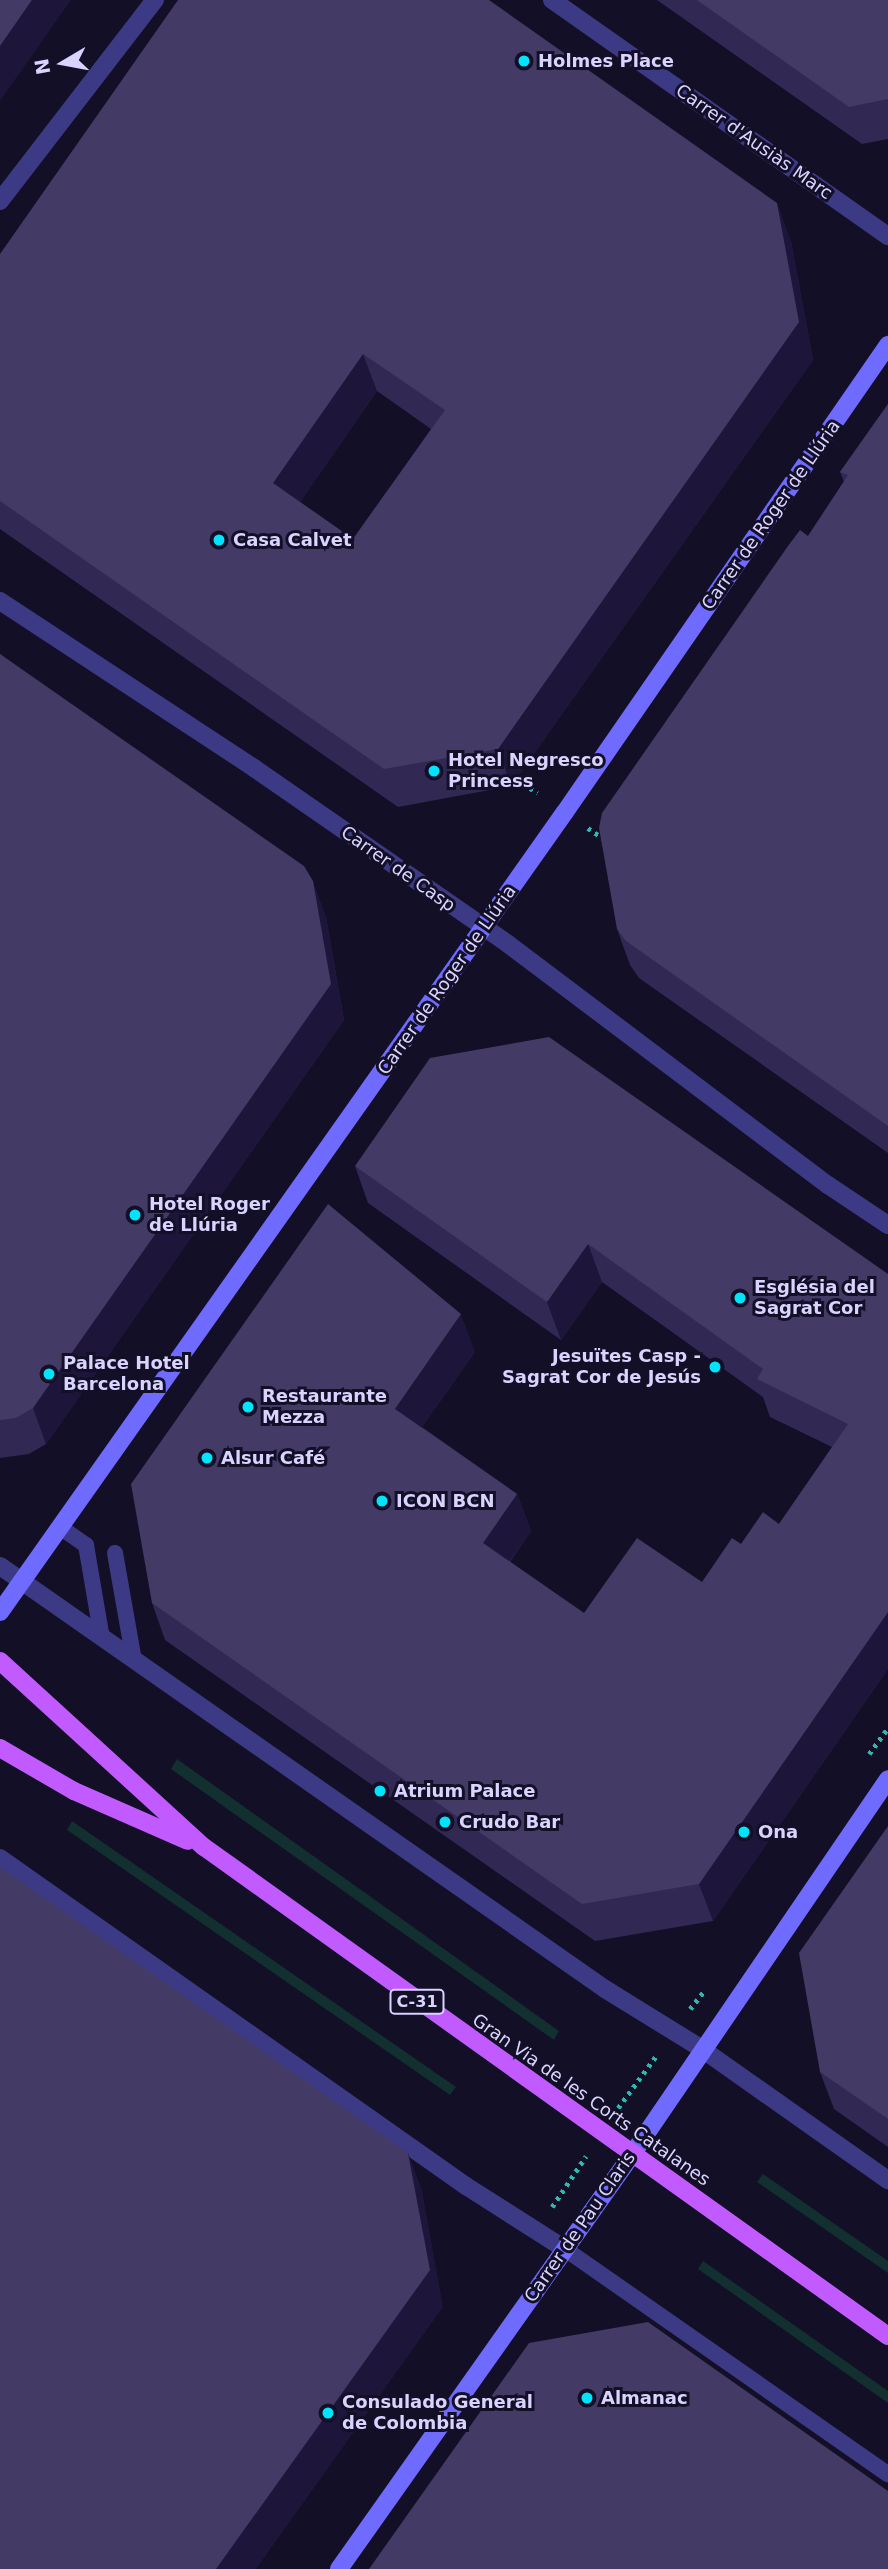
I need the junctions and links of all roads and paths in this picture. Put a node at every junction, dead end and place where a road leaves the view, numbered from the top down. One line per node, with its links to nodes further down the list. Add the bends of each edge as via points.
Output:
1 (155, 0): 3 (street)
2 (552, 0): 4 (street, Carrer d'Ausiàs Marc)
3 (0, 201)
4 (888, 236)
5 (888, 345): 11 (main road, Carrer de Roger de Llúria)
6 (0, 601): 11 (street, Carrer de Casp, via 254,768)
7 (530, 788): 8 (path)
8 (538, 793)
9 (588, 828): 10 (path)
10 (607, 841)
11 (484, 928): 12 (street, Carrer de Casp); 13 (main road, Carrer de Roger de Llúria)
12 (888, 1225)
13 (60, 1527): 16 (main road, Carrer de Roger de Llúria); 18 (lane, via 86,1545)
14 (115, 1553): 19 (lane)
15 (0, 1566): 16 (street)
16 (20, 1581): 17 (main road, Carrer de Roger de Llúria); 18 (street)
17 (0, 1612)
18 (101, 1633): 19 (street)
19 (133, 1655): 26 (street, via 426,1866 605,1989)
20 (0, 1661): 23 (main road, Gran Via de les Corts Catalanes / C-31)
21 (0, 1748): 23 (main road, Gran Via de les Corts Catalanes / C-31, via 81,1794)
22 (888, 1779): 27 (main road, Carrer de Pau Claris)
23 (204, 1847): 28 (main road, Gran Via de les Corts Catalanes / C-31)
24 (0, 1858): 30 (street, via 466,2186)
25 (712, 1980): 26 (path)
26 (674, 2030): 27 (street)
27 (702, 2049): 28 (main road, Carrer de Pau Claris); 29 (street)
28 (631, 2155): 30 (main road, Carrer de Pau Claris); 31 (main road, Gran Via de les Corts Catalanes / C-31)
29 (888, 2180)
30 (565, 2249): 32 (lane); 33 (main road, Carrer de Pau Claris)
31 (888, 2336)
32 (888, 2474)
33 (339, 2569)

